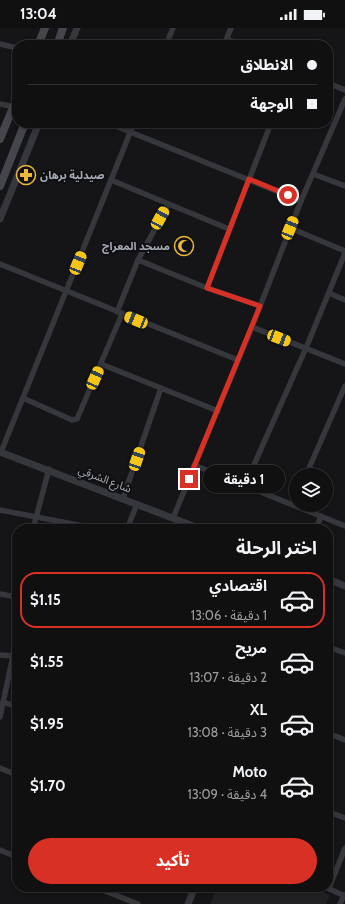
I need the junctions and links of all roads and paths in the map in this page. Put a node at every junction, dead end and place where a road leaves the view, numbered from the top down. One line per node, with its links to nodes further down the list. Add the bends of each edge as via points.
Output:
1 (45, 28): 7 (main road)
2 (63, 28): 8 (main road)
3 (77, 28): 9 (street)
4 (173, 28): 10 (street)
5 (232, 28): 6 (street)
6 (227, 39)
7 (40, 40)
8 (59, 40)
9 (72, 40)
10 (168, 40)
11 (0, 44): 12 (street)
12 (12, 47)
13 (333, 85): 14 (street)
14 (345, 90)
15 (345, 99): 17 (street)
16 (0, 104): 18 (street)
17 (344, 106): 27 (street)
18 (12, 107)
19 (12, 112): 26 (main road)
20 (23, 128): 30 (main road)
21 (37, 128): 34 (street)
22 (122, 128): 25 (street)
23 (132, 128): 25 (street)
24 (269, 128): 28 (street)
25 (131, 131): 28 (street); 29 (street)
26 (0, 140)
27 (313, 174): 31 (street); 32 (street)
28 (249, 179): 32 (street); 35 (street)
29 (111, 180): 33 (street); 41 (street)
30 (0, 186)
31 (345, 186)
32 (301, 201): 36 (street)
33 (168, 205): 35 (street); 38 (street)
34 (0, 219)
35 (229, 228): 40 (street)
36 (290, 228): 37 (street); 44 (street)
37 (345, 252): 42 (street)
38 (138, 260): 40 (street); 45 (street)
39 (0, 264): 41 (street)
40 (207, 288): 44 (street)
41 (67, 290): 45 (street); 53 (street)
42 (329, 293): 43 (street); 47 (street)
43 (345, 300)
44 (260, 306): 46 (street)
45 (119, 313): 48 (street); 49 (street)
46 (252, 327): 47 (street); 48 (street)
47 (306, 348): 50 (street); 59 (street)
48 (238, 360): 54 (street)
49 (101, 364): 52 (street); 53 (street, via 75,420)
50 (345, 364)
51 (345, 386): 57 (street)
52 (161, 388): 54 (street); 60 (street)
53 (23, 398): 55 (street)
54 (218, 411): 56 (street)
55 (0, 452): 58 (street, شارع الشرقي)
56 (194, 466): 59 (street); 67 (street)
57 (309, 468)
58 (49, 469): 60 (street, شارع الشرقي); 65 (street)
59 (245, 485): 61 (street)
60 (123, 498): 62 (street, شارع الشرقي)
61 (289, 503)
62 (138, 504): 67 (street, شارع الشرقي); 70 (street)
63 (0, 510): 65 (street)
64 (311, 512): 66 (street)
65 (36, 516): 68 (street); 69 (street)
66 (321, 516): 72 (street); 73 (street)
67 (173, 518): 71 (street, شارع الشرقي)
68 (34, 524)
69 (75, 524)
70 (129, 524)
71 (188, 524)
72 (318, 524)
73 (345, 526)
74 (333, 581): 75 (street)
75 (345, 586)
76 (0, 594): 77 (street)
77 (12, 596)
78 (333, 649): 79 (street)
79 (345, 653)
80 (0, 655): 81 (street)
81 (12, 656)
82 (12, 661): 83 (street)
83 (3, 702): 84 (street); 85 (street)
84 (12, 705)
85 (0, 717)
86 (333, 735): 87 (street)
87 (345, 740)
88 (0, 768): 89 (street)
89 (12, 773)
90 (333, 814): 91 (street)
91 (345, 818)
92 (345, 848): 95 (street)
93 (0, 850): 94 (street)
94 (12, 855)
95 (333, 875)
96 (333, 890): 99 (street)
97 (107, 892): 100 (street)
98 (193, 892): 101 (street)
99 (344, 895): 102 (street)
100 (138, 904)
101 (188, 904)
102 (340, 904)

